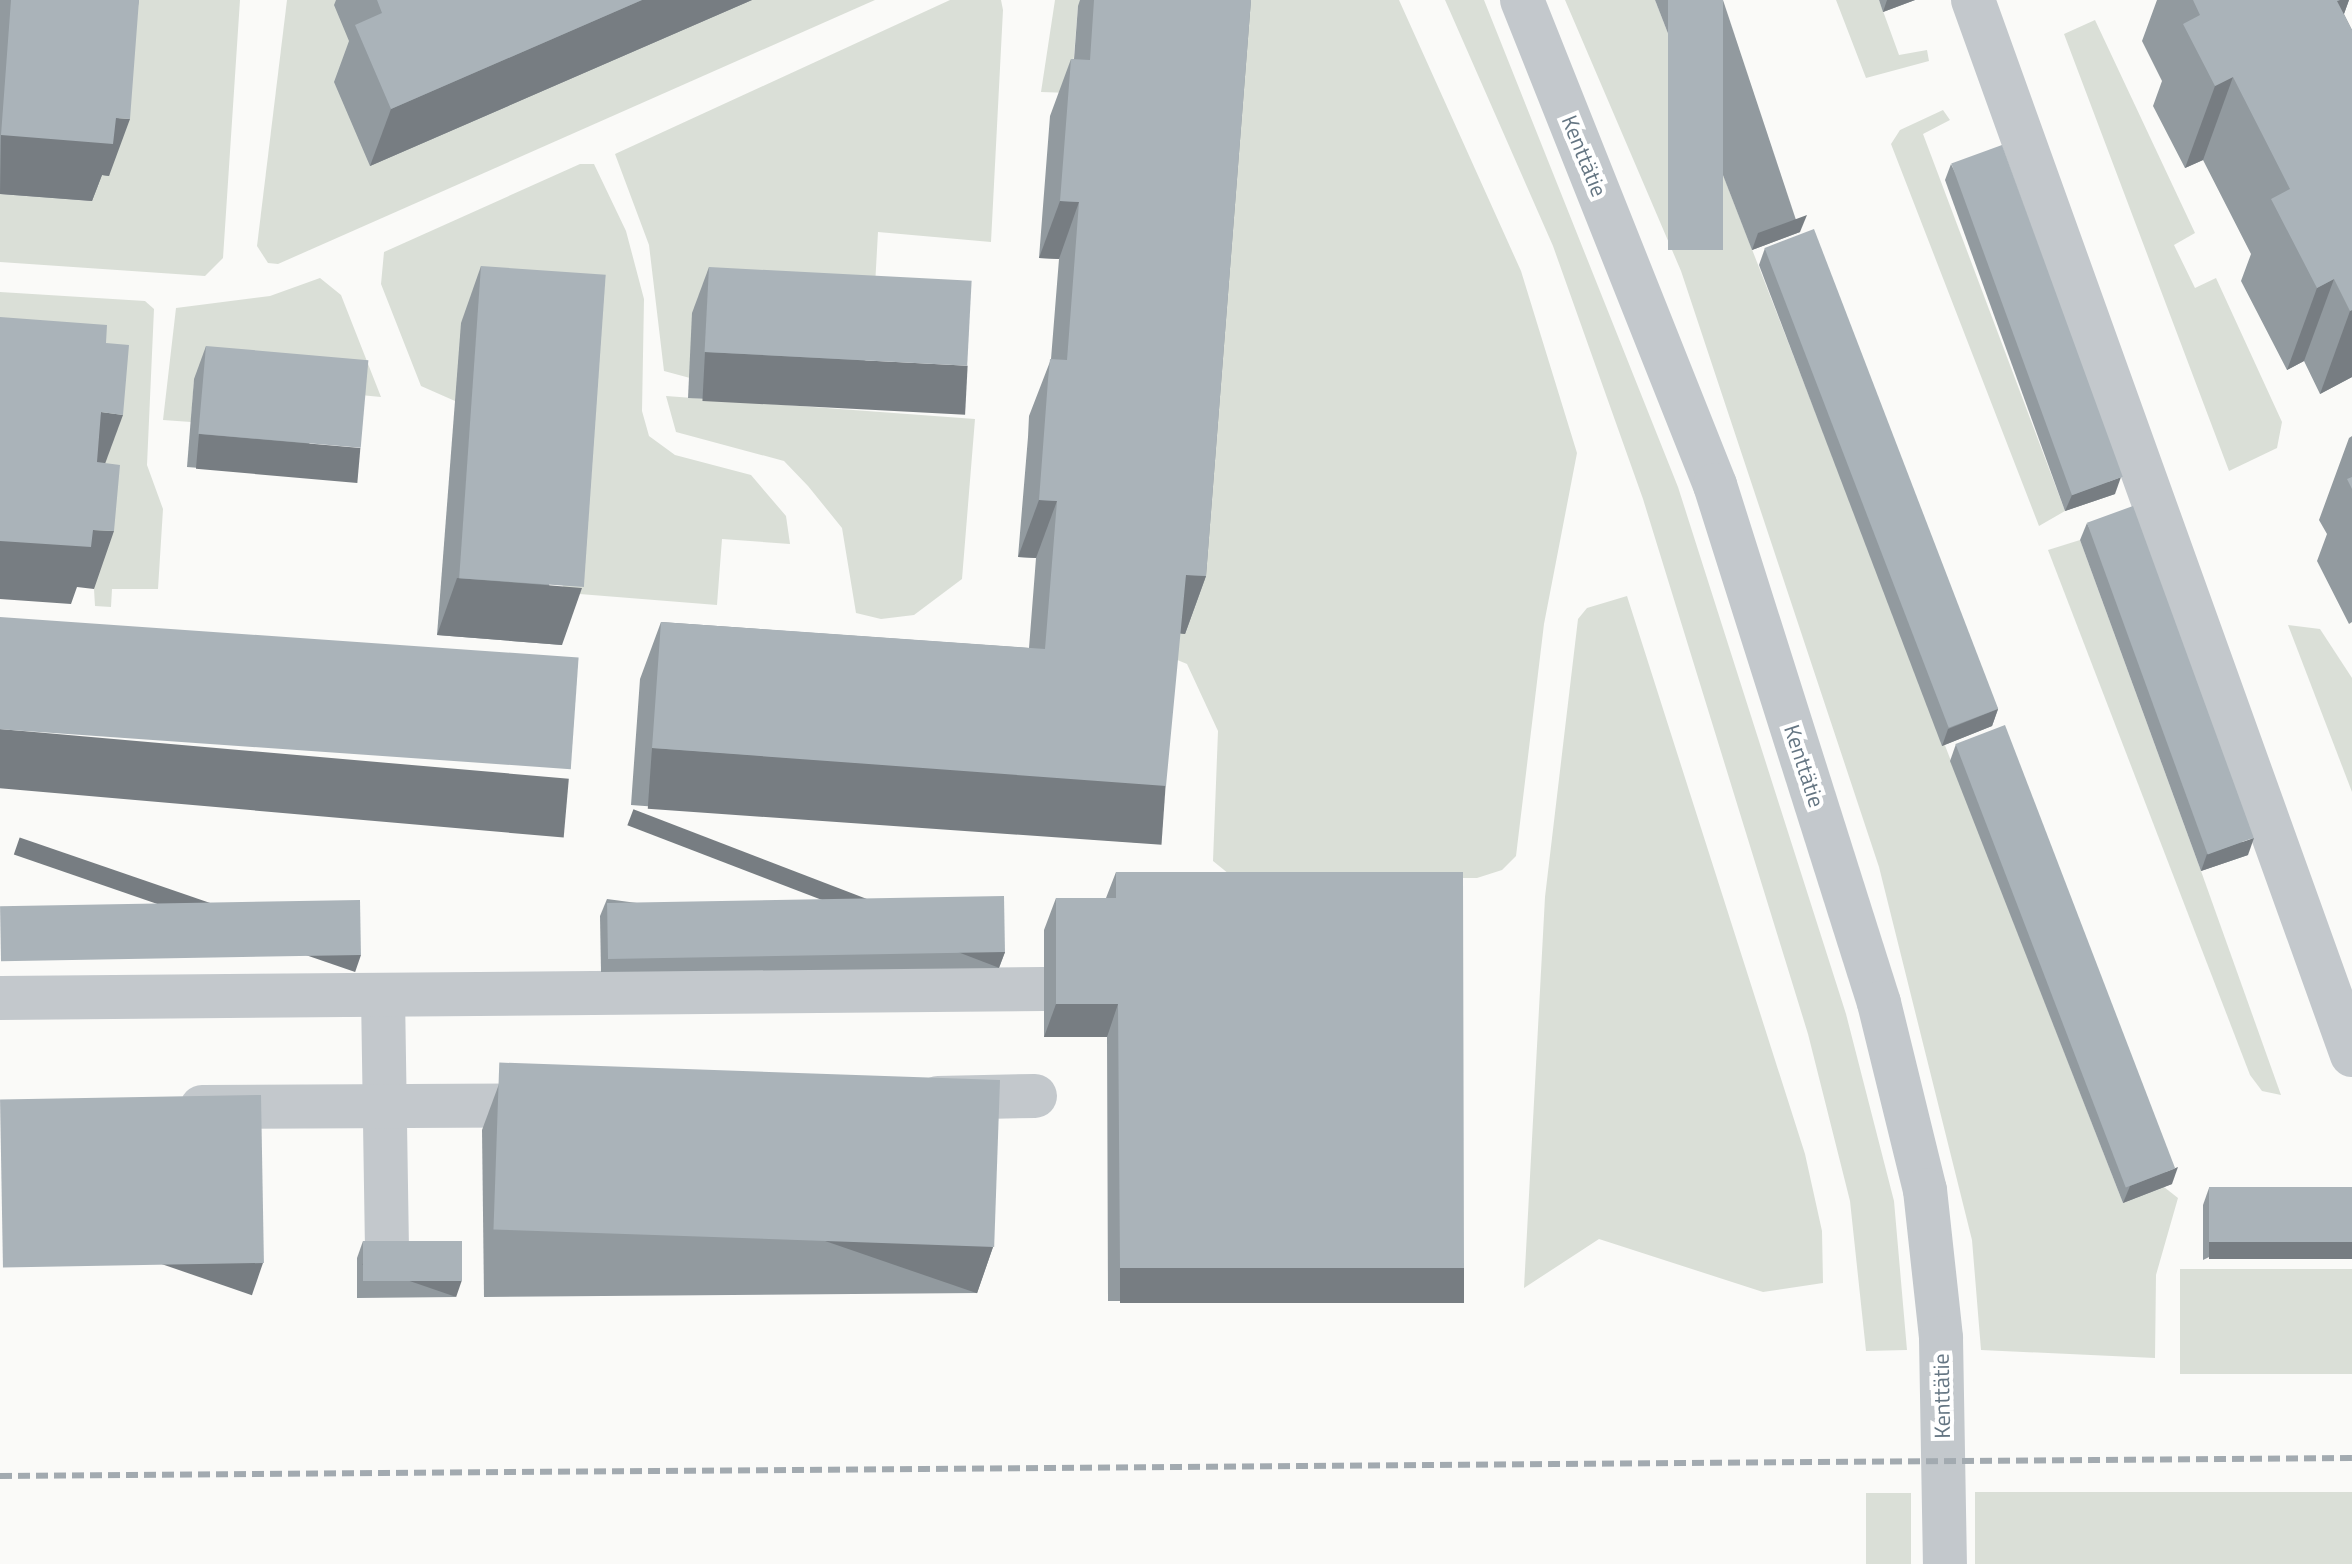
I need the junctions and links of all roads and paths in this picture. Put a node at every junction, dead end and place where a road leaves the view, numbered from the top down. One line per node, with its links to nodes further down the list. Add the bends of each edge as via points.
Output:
1 (1522, 0): 13 (street, Kenttätie, via 1715,485 1879,1003 1925,1190 1941,1338)
2 (1973, 0): 6 (street)
3 (1044, 989): 4 (street)
4 (383, 995): 5 (street); 11 (street)
5 (0, 998)
6 (2352, 1055)
7 (1035, 1096): 8 (street)
8 (892, 1099)
9 (591, 1104): 11 (street)
10 (154, 1107): 11 (street)
11 (384, 1108): 12 (street)
12 (387, 1244)
13 (1945, 1564)

